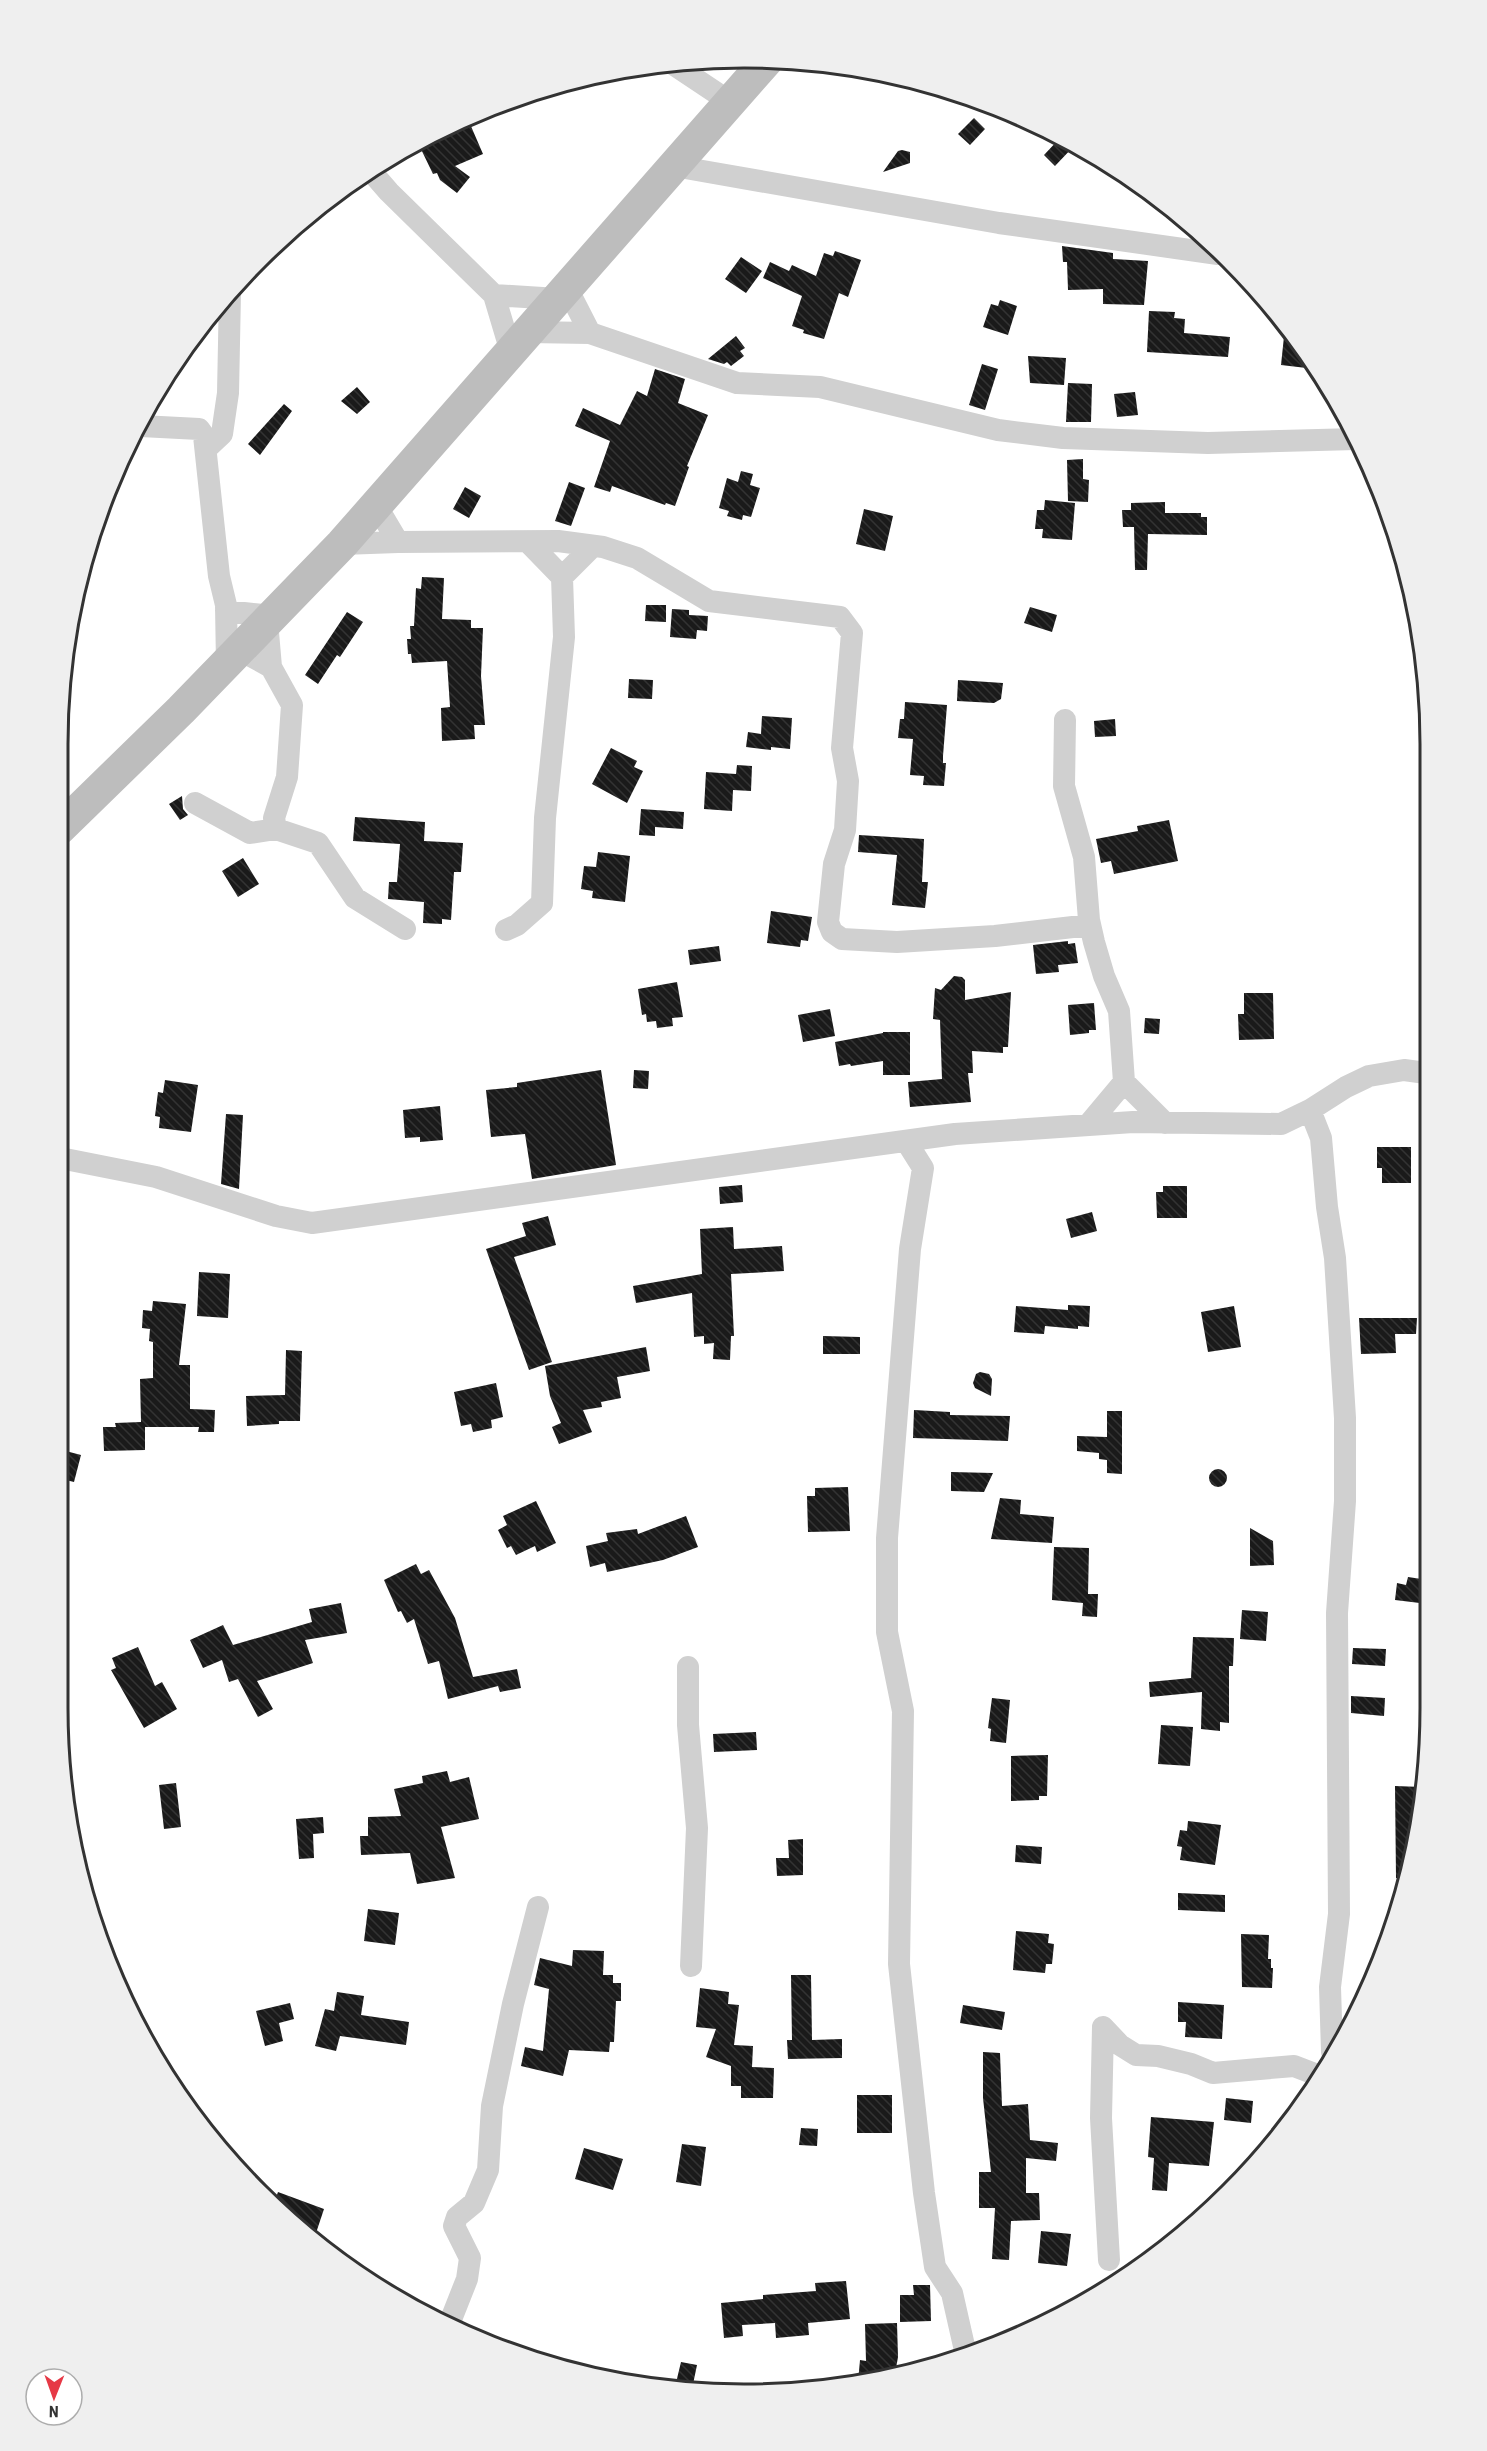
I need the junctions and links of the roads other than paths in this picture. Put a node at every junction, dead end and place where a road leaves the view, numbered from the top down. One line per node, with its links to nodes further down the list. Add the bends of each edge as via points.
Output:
1 (760, 68): 3 (street)
2 (683, 70): 3 (street)
3 (730, 102): 4 (street)
4 (674, 166): 6 (street, via 999,223); 7 (street)
5 (376, 176): 8 (street)
6 (1208, 253)
7 (562, 293): 8 (street); 10 (street); 11 (street)
8 (494, 295): 11 (street)
9 (230, 304): 13 (street, via 228,393 223,427)
10 (590, 333): 11 (street); 14 (street, via 737,383 820,387 998,430 1063,438 1208,443)
11 (520, 342): 15 (street)
12 (146, 427): 13 (street)
13 (202, 439): 21 (street)
14 (1347, 439)
15 (376, 505): 16 (street); 18 (street)
16 (398, 542): 17 (street); 18 (street)
17 (528, 542): 19 (street); 20 (street)
18 (342, 544): 22 (street)
19 (593, 546): 20 (street); 29 (street, via 637,558 709,601 840,617 852,633 842,748 848,781 845,830 834,864 828,922 832,932 842,939 897,942)
20 (562, 577): 31 (street, via 564,637 544,818 542,903 518,925)
21 (226, 611): 22 (street); 23 (street)
22 (270, 619): 23 (street); 24 (street)
23 (233, 657): 24 (street); 27 (street)
24 (271, 667): 28 (street, via 292,705 287,777 274,819)
25 (1065, 720): 29 (street, via 1064,786 1084,857)
26 (195, 803): 28 (street, via 249,833)
27 (68, 820)
28 (276, 829): 30 (street, via 318,843 356,898)
29 (1090, 926): 33 (street, via 1119,1011)
30 (405, 929)
31 (506, 930)
32 (1420, 1072): 34 (street, via 1404,1070 1369,1076)
33 (1124, 1082): 35 (street); 36 (street)
34 (1310, 1110): 35 (street, via 1281,1124); 42 (street, via 1321,1138 1335,1258 1345,1418 1345,1501 1337,1613 1339,1914 1330,1987)
35 (1165, 1123): 36 (street)
36 (1088, 1125): 37 (street)
37 (906, 1141): 38 (street, via 312,1223 276,1216 156,1178); 46 (street, via 922,1168 910,1249 887,1538 887,1632 903,1711 899,1964 935,2267 952,2293)
38 (68, 1160)
39 (688, 1667): 41 (street, via 688,1725 697,1828)
40 (538, 1907): 45 (street, via 492,2106 488,2170 474,2203 457,2217 454,2226 470,2258 467,2279)
41 (691, 1966)
42 (1332, 2041)
43 (1312, 2073): 44 (street, via 1294,2066 1213,2073 1158,2056 1136,2055 1103,2027 1101,2118)
44 (1109, 2260)
45 (452, 2317)
46 (965, 2347)

